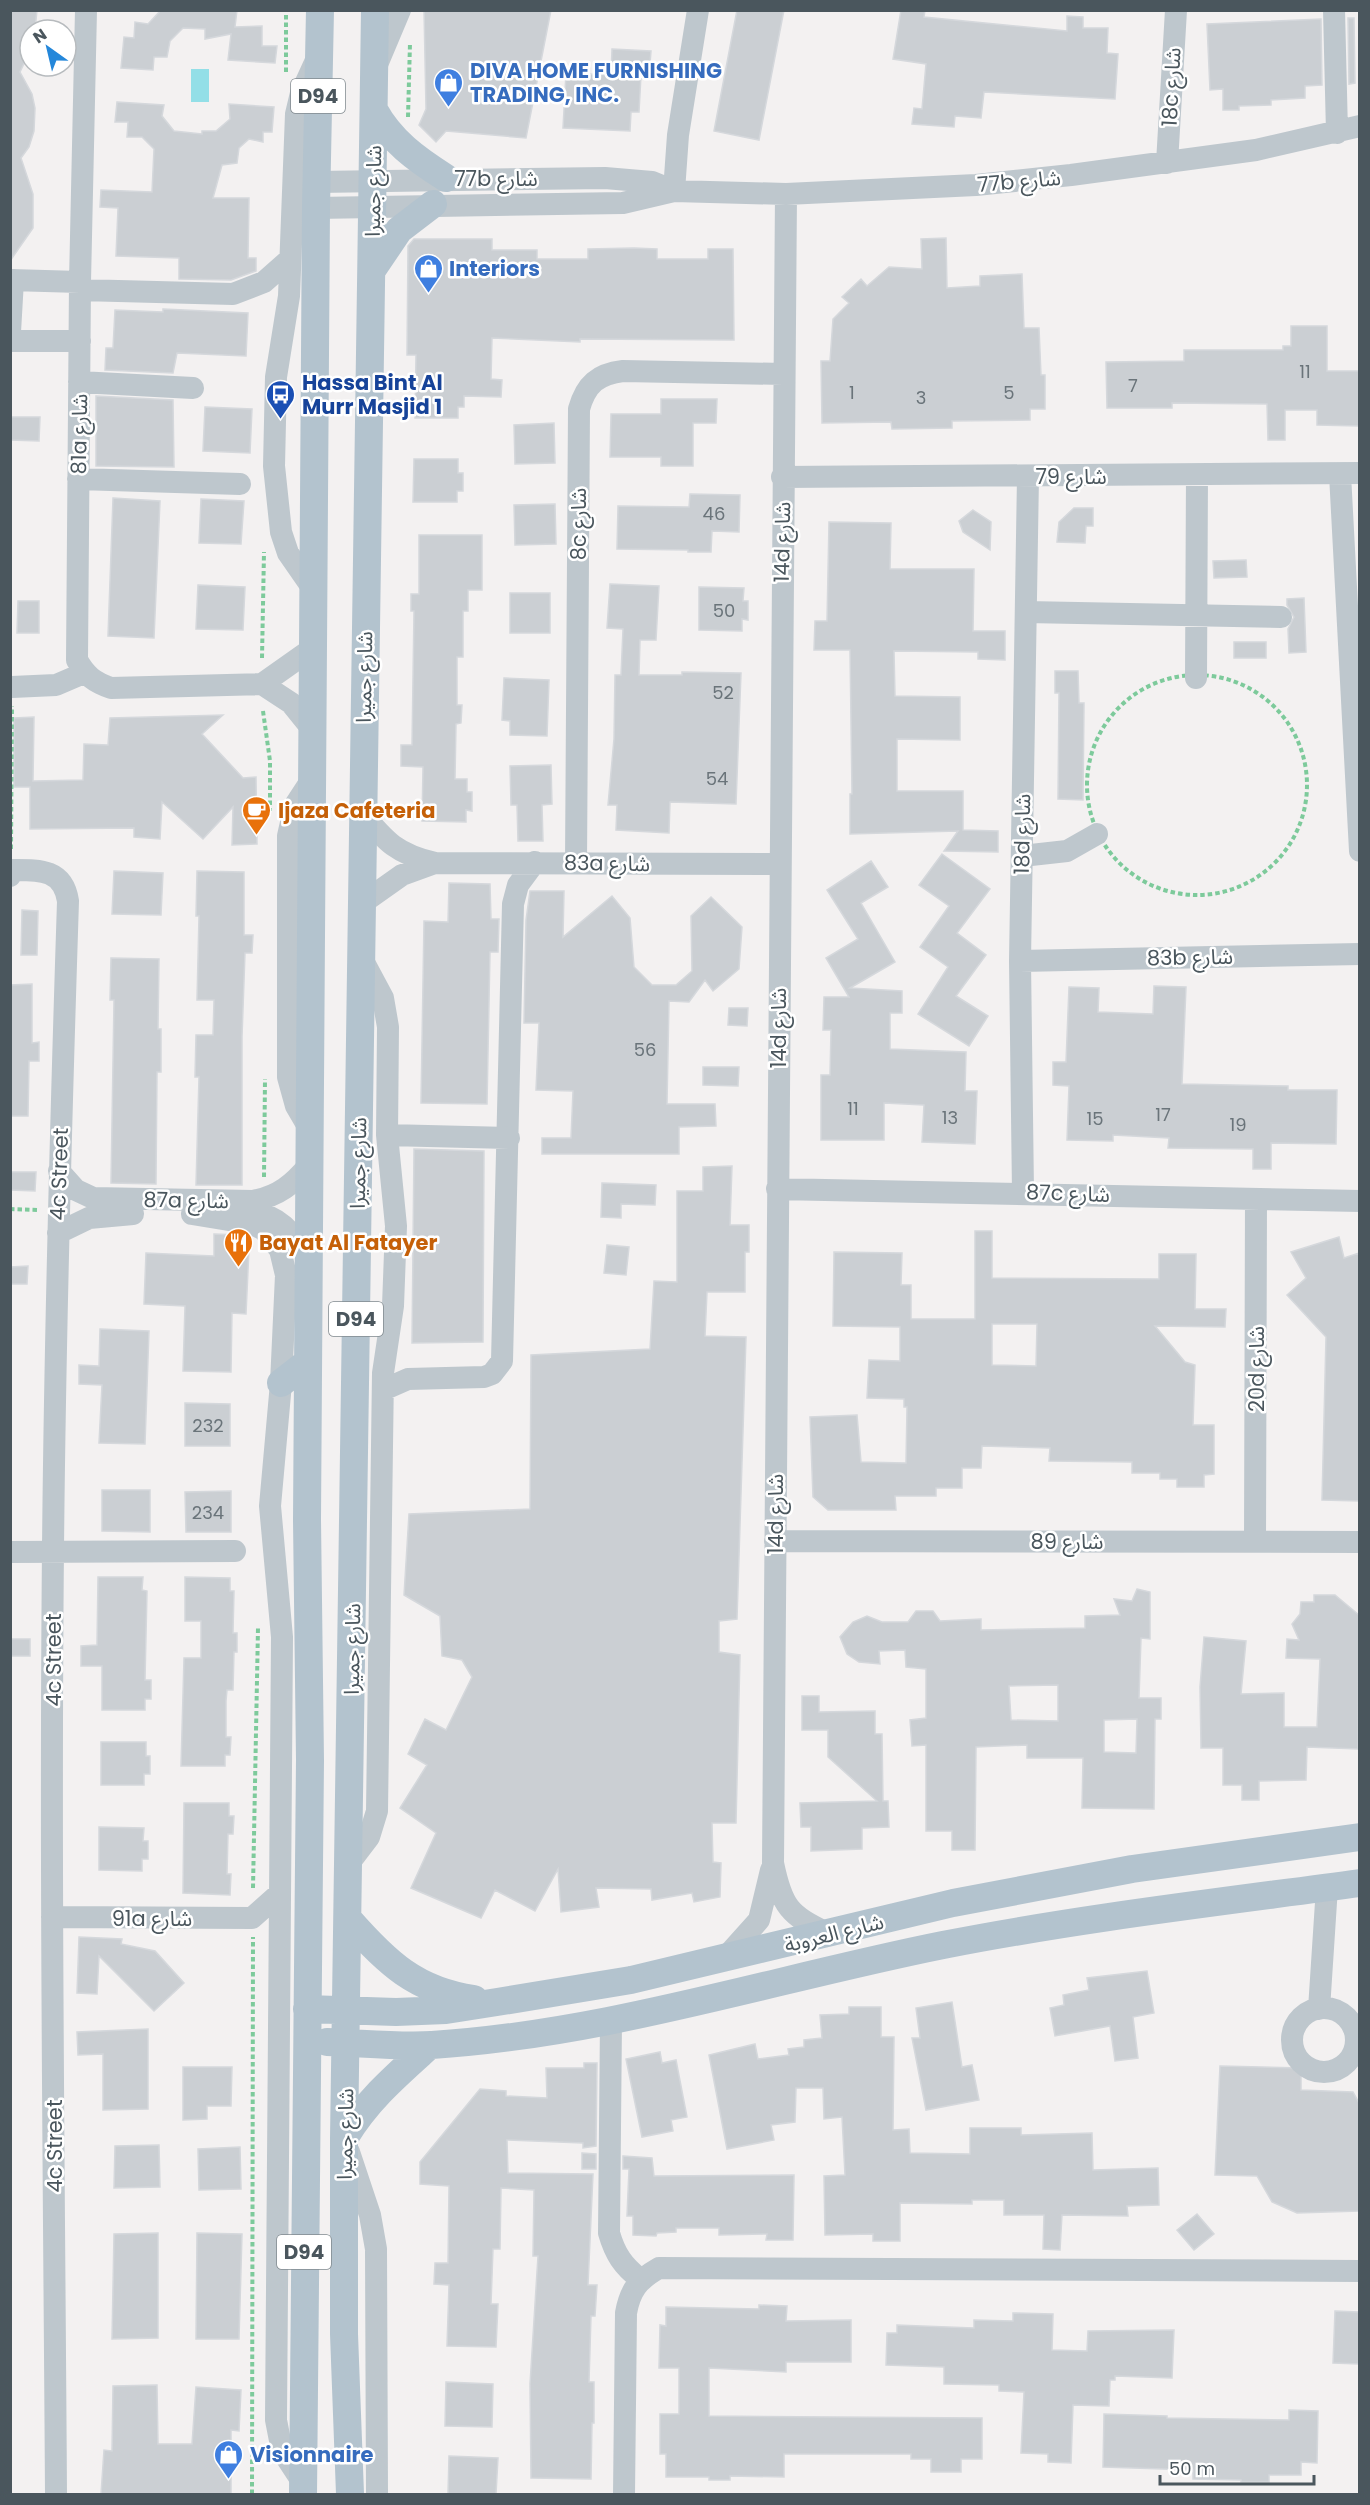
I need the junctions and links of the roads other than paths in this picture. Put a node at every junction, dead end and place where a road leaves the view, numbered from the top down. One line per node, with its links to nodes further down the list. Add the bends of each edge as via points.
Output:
1 (86, 10): 23 (street, 81a شارع)
2 (320, 10): 8 (main road, شارع جميرا / D94)
3 (375, 10): 9 (main road, شارع جميرا / D94)
4 (400, 10): 9 (street)
5 (698, 10): 15 (street, via 678,135)
6 (1176, 10): 13 (street, 18c شارع)
7 (1334, 10): 12 (street)
8 (320, 54): 18 (main road, شارع جميرا / D94); 20 (street, via 301,93 296,114)
9 (375, 71): 10 (main road, شارع جميرا / D94)
10 (374, 110): 14 (main road, via 385,129 407,150); 16 (main road, شارع جميرا / D94)
11 (1359, 126): 12 (street, 77b شارع)
12 (1337, 133): 13 (street, 77b شارع)
13 (1167, 164): 17 (street, 77b شارع, via 976,185)
14 (446, 178): 15 (street, 77b شارع, via 629,179 652,182); 16 (street, 77b شارع)
15 (674, 191): 17 (street, 77b شارع); 19 (street, 77b شارع, via 623,203)
16 (373, 193): 18 (street, 77b شارع); 19 (street, 77b شارع); 21 (main road, شارع جميرا / D94)
17 (786, 194): 27 (street, 14d شارع)
18 (316, 195): 36 (main road, شارع جميرا / D94)
19 (433, 204): 21 (main road, via 399,230)
20 (290, 259): 23 (street, via 264,282 233,294); 36 (street, via 287,315 276,377 274,466 281,532 288,553)
21 (372, 270): 46 (main road, شارع جميرا / D94)
22 (12, 280): 23 (street); 24 (street)
23 (80, 286): 26 (street, 81a شارع)
24 (10, 332)
25 (10, 341): 26 (street)
26 (80, 341): 28 (street, 81a شارع)
27 (783, 374): 33 (street, 14d شارع); 52 (street, 8c شارع, via 615,372 593,381 583,393 579,409)
28 (80, 382): 29 (street); 34 (street, 81a شارع)
29 (193, 388)
30 (1350, 474): 31 (street, شارع 79); 48 (street)
31 (1197, 475): 32 (street, شارع 79); 38 (street)
32 (1028, 476): 33 (street, شارع 79); 37 (street, 18d شارع)
33 (782, 477): 53 (street, 14d شارع)
34 (78, 479): 35 (street); 41 (street, 81a شارع, via 75,645)
35 (240, 484)
36 (313, 589): 40 (main road, شارع جميرا / D94)
37 (1026, 612): 38 (street); 49 (street, 18d شارع)
38 (1197, 616): 39 (street); 42 (street)
39 (1281, 617)
40 (313, 648): 43 (street); 45 (main road, شارع جميرا / D94)
41 (84, 673): 43 (street, via 111,688); 44 (street, via 56,685)
42 (1196, 678)
43 (262, 684): 45 (street, via 291,703)
44 (12, 687)
45 (312, 729): 62 (main road, شارع جميرا / D94)
46 (362, 813): 50 (street, 83a شارع, via 393,847 412,857); 56 (main road, شارع جميرا / D94)
47 (1097, 834): 49 (street, via 1056,854)
48 (1359, 851)
49 (1022, 856): 59 (street, 18d شارع)
50 (435, 862): 51 (street, 83a شارع); 56 (street, 83a شارع, via 402,875)
51 (535, 862): 52 (street, 83a شارع); 61 (street, via 518,885 513,904)
52 (576, 863): 53 (street, 83a شارع)
53 (778, 864): 64 (street, 14d شارع)
54 (11, 870): 55 (street); 63 (street, 4c Street, via 45,870 66,891)
55 (10, 876)
56 (361, 904): 58 (main road, شارع جميرا / D94)
57 (1359, 954): 59 (street, 83b شارع)
58 (360, 955): 60 (street, via 378,984 386,1012); 81 (main road, شارع جميرا / D94)
59 (1020, 961): 65 (street, 18d شارع)
60 (387, 1135): 61 (street); 73 (street, via 396,1226 393,1306)
61 (509, 1138): 73 (street, via 502,1361 492,1374 484,1377 416,1378)
62 (309, 1165): 63 (street, 87a شارع, via 277,1195 254,1201 93,1198 76,1190); 70 (main road, شارع جميرا / D94)
63 (59, 1171): 69 (street, 4c Street)
64 (777, 1190): 65 (street, 87c شارع); 75 (street, 14d شارع)
65 (1023, 1192): 66 (street, 87c شارع)
66 (1256, 1199): 67 (street, 87c شارع); 74 (street, 20d شارع)
67 (1359, 1201)
68 (192, 1214): 69 (street, 87a شارع, via 99,1216 79,1221); 70 (street, 87a شارع, via 263,1214 289,1230); 72 (street, via 253,1224 264,1230 280,1250 286,1275)
69 (58, 1233): 77 (street, 4c Street)
70 (309, 1257): 71 (main road, شارع جميرا / D94)
71 (308, 1362): 72 (main road); 93 (main road, شارع جميرا / D94)
72 (281, 1383): 85 (street, via 270,1506 282,1637)
73 (383, 1390): 81 (street, via 377,1811 369,1837)
74 (1255, 1540): 75 (street, شارع 89); 76 (street, شارع 89)
75 (775, 1541): 82 (street, 14d شارع)
76 (1359, 1542)
77 (53, 1551): 78 (street); 79 (street); 86 (street, 4c Street)
78 (235, 1551)
79 (10, 1552)
80 (1359, 1838): 89 (main road, شارع العروبة, via 1132,1869 954,1903)
81 (350, 1862): 88 (main road, شارع جميرا / D94)
82 (773, 1863): 89 (street, 14d شارع, via 788,1909 801,1921); 91 (street, 14d شارع, via 759,1920)
83 (1359, 1883): 84 (main road, شارع العروبة)
84 (1327, 1887): 94 (street); 96 (main road, شارع العروبة, via 1133,1911 941,1946)
85 (279, 1894): 87 (street); 90 (street)
86 (52, 1917): 87 (street, 91a شارع); 105 (street, 4c Street)
87 (252, 1918): 90 (street)
88 (349, 1920): 92 (main road, via 390,1964 419,1983 448,1996); 95 (main road, شارع جميرا / D94)
89 (829, 1934): 91 (main road, شارع العروبة)
90 (279, 1949): 104 (street, via 276,2431 282,2451)
91 (724, 1959): 92 (main road, شارع العروبة, via 631,1980)
92 (497, 2002): 95 (main road, شارع العروبة, via 436,2010)
93 (307, 2009): 95 (main road, شارع العروبة); 97 (main road, شارع جميرا / D94)
94 (1319, 2009): 100 (street, via 1329,2008 1346,2017 1356,2034); 100 (street, via 1308,2012 1294,2029 1292,2040 1299,2060 1317,2072 1328,2073)
95 (348, 2010): 98 (main road, شارع جميرا / D94)
96 (611, 2020): 99 (main road, شارع العروبة); 103 (street, via 609,2233 614,2252 625,2268)
97 (305, 2041): 98 (main road, شارع العروبة); 104 (main road, شارع جميرا / D94)
98 (346, 2043): 99 (main road, شارع العروبة); 101 (main road, شارع جميرا / D94)
99 (430, 2045): 101 (main road, via 383,2085)
100 (1356, 2055)
101 (344, 2139): 106 (main road, شارع جميرا / D94, via 344,2334); 107 (street, via 370,2216 376,2249)
102 (1359, 2271): 103 (street, via 680,2266 659,2268)
103 (640, 2279): 108 (street, via 629,2295 626,2313)
104 (303, 2489)
105 (56, 2494)
106 (350, 2494)
107 (377, 2494)
108 (624, 2494)

